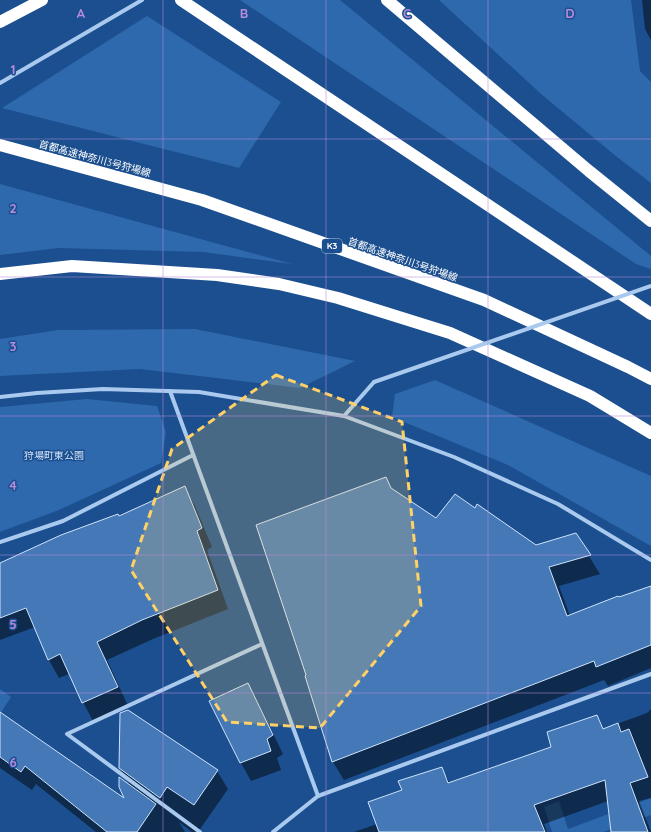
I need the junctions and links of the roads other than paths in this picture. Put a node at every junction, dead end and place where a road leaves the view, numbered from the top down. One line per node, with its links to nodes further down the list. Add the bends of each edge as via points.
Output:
1 (42, 0): 5 (highway)
2 (142, 0): 6 (street)
3 (182, 0): 11 (highway)
4 (387, 0): 8 (highway, via 589,171)
5 (0, 22)
6 (0, 83)
7 (0, 145): 12 (highway, 首都高速神奈川3号狩場線 / K3, via 202,200 484,300)
8 (651, 220)
9 (0, 274): 16 (highway, via 72,266 217,275 279,284 338,298 450,333 590,396)
10 (651, 286): 15 (street, bridge, via 374,382)
11 (651, 314)
12 (651, 379)
13 (170, 391): 14 (street, via 104,389); 15 (street, via 200,392); 17 (street)
14 (0, 397)
15 (344, 416): 19 (street, via 454,457 558,504)
16 (651, 433)
17 (193, 456): 18 (street, via 63,521); 20 (street)
18 (0, 542)
19 (651, 560)
20 (262, 644): 22 (street); 23 (street, via 67,734)
21 (651, 674): 22 (street)
22 (318, 796): 24 (street)
23 (200, 832)
24 (273, 832)

